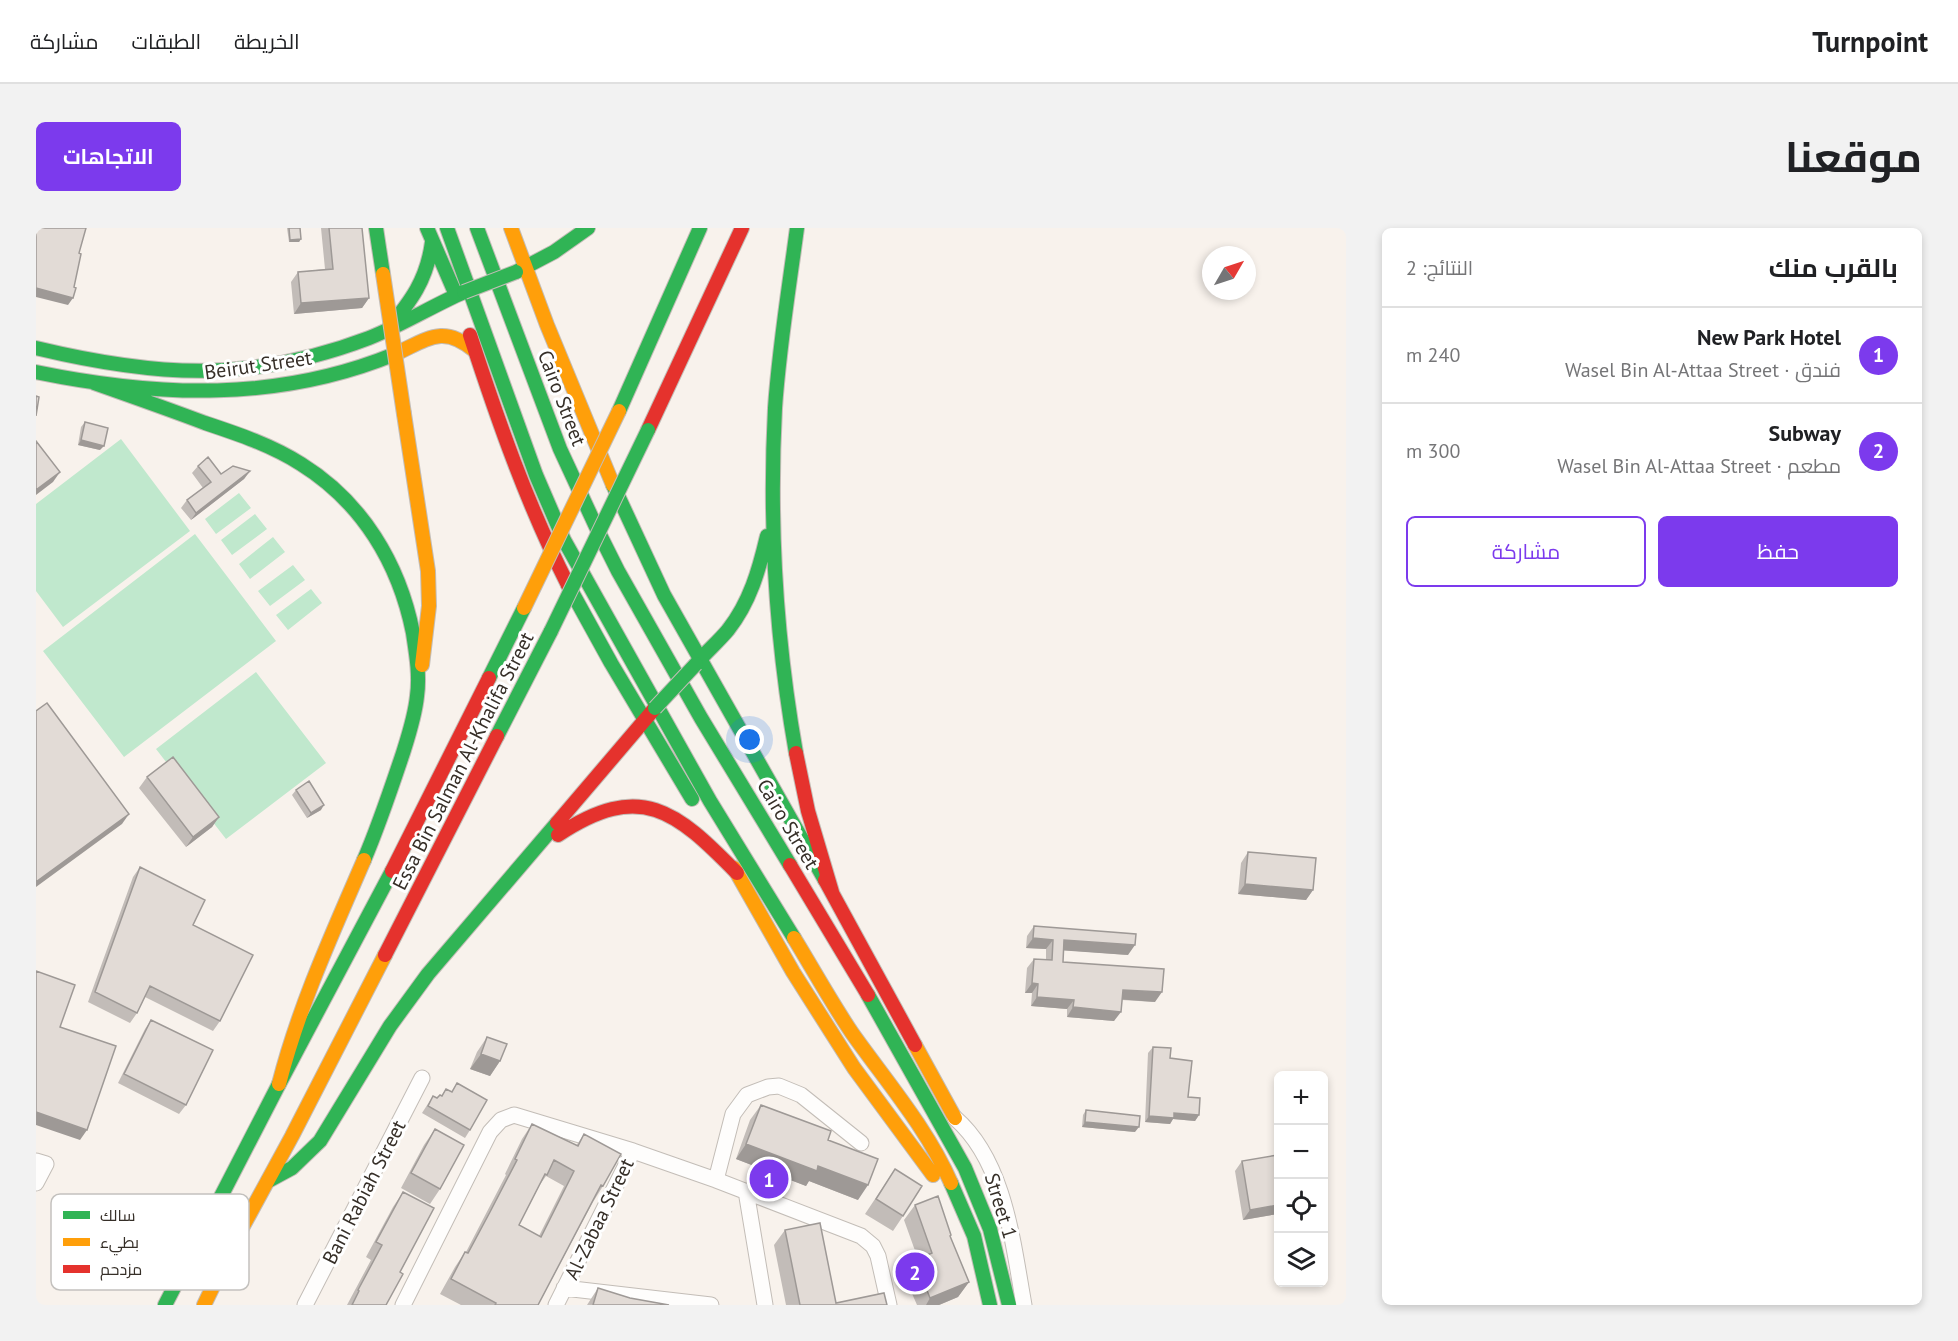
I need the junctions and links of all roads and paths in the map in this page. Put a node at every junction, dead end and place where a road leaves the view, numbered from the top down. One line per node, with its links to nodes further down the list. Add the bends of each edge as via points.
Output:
1 (376, 228): 20 (main road, bridge, via 428,571 428,621)
2 (427, 228): 10 (main road)
3 (447, 228): 43 (main road, via 536,475 564,540 710,801 850,1030 945,1169 974,1236)
4 (477, 228): 39 (main road, Cairo Street, via 560,449 618,572 875,1007 965,1168)
5 (511, 228): 11 (main road)
6 (588, 228): 11 (main road, Beirut Street, via 570,243)
7 (700, 228): 28 (main road, Essa Bin Salman Al-Khalifa Street, bridge, via 619,411 524,608 411,836)
8 (742, 228): 33 (main road, Essa Bin Salman Al-Khalifa Street, bridge, via 551,631)
9 (797, 228): 18 (main road, via 777,385)
10 (432, 242): 12 (main road); 13 (main road, via 421,286)
11 (520, 270): 12 (main road, Beirut Street, bridge); 19 (main road, via 619,502)
12 (460, 294): 13 (main road, Beirut Street); 15 (main road)
13 (387, 330): 14 (main road, Beirut Street, via 293,362 230,371 136,369)
14 (36, 348)
15 (475, 351): 17 (main road, Beirut Street, via 460,340 441,335 387,357 308,381 242,390 184,393); 21 (main road, via 537,522 587,621)
16 (36, 372): 17 (main road, Beirut Street)
17 (94, 383): 20 (main road, via 279,451 312,469 336,489 369,526 391,564 410,618)
18 (774, 510): 19 (main road, via 750,595 731,627); 26 (main road, via 779,628 789,718 806,807)
19 (698, 661): 21 (main road, bridge); 26 (main road)
20 (418, 688): 28 (main road, via 392,790 301,1005)
21 (644, 720): 22 (main road); 24 (main road)
22 (700, 812)
23 (712, 832): 25 (main road)
24 (531, 855): 25 (main road, via 587,816 615,807 645,808 686,824); 33 (main road, via 407,1002 320,1142 292,1168)
25 (737, 873): 43 (main road, via 848,1058 936,1179 961,1225)
26 (832, 892): 29 (main road)
27 (422, 1078): 46 (street, Bani Rabiah Street)
28 (279, 1084): 37 (main road, Essa Bin Salman Al-Khalifa Street)
29 (955, 1118): 39 (main road, via 985,1178); 53 (street, Street 1, via 977,1142 998,1187 1011,1232)
30 (861, 1143): 34 (street, via 801,1095 779,1086 768,1087 747,1095 734,1114)
31 (633, 1151): 34 (street); 40 (street, Al-Zabaa Street); 47 (street, via 514,1115 501,1120 490,1132)
32 (41, 1163): 35 (street)
33 (268, 1180): 38 (main road, Essa Bin Salman Al-Khalifa Street)
34 (716, 1180): 36 (street)
35 (36, 1183)
36 (746, 1191): 50 (street); 51 (street, via 861,1236 878,1256)
37 (222, 1194)
38 (249, 1215)
39 (990, 1229): 52 (main road, Cairo Street)
40 (564, 1288): 48 (street, Al-Zabaa Street); 49 (street, Al-Zabaa Street)
41 (173, 1290): 44 (main road, Essa Bin Salman Al-Khalifa Street)
42 (211, 1290): 45 (main road, Essa Bin Salman Al-Khalifa Street)
43 (989, 1299)
44 (165, 1305)
45 (204, 1305)
46 (305, 1305)
47 (403, 1305)
48 (556, 1305)
49 (711, 1305)
50 (765, 1305)
51 (889, 1305)
52 (1009, 1305)
53 (1024, 1305)

